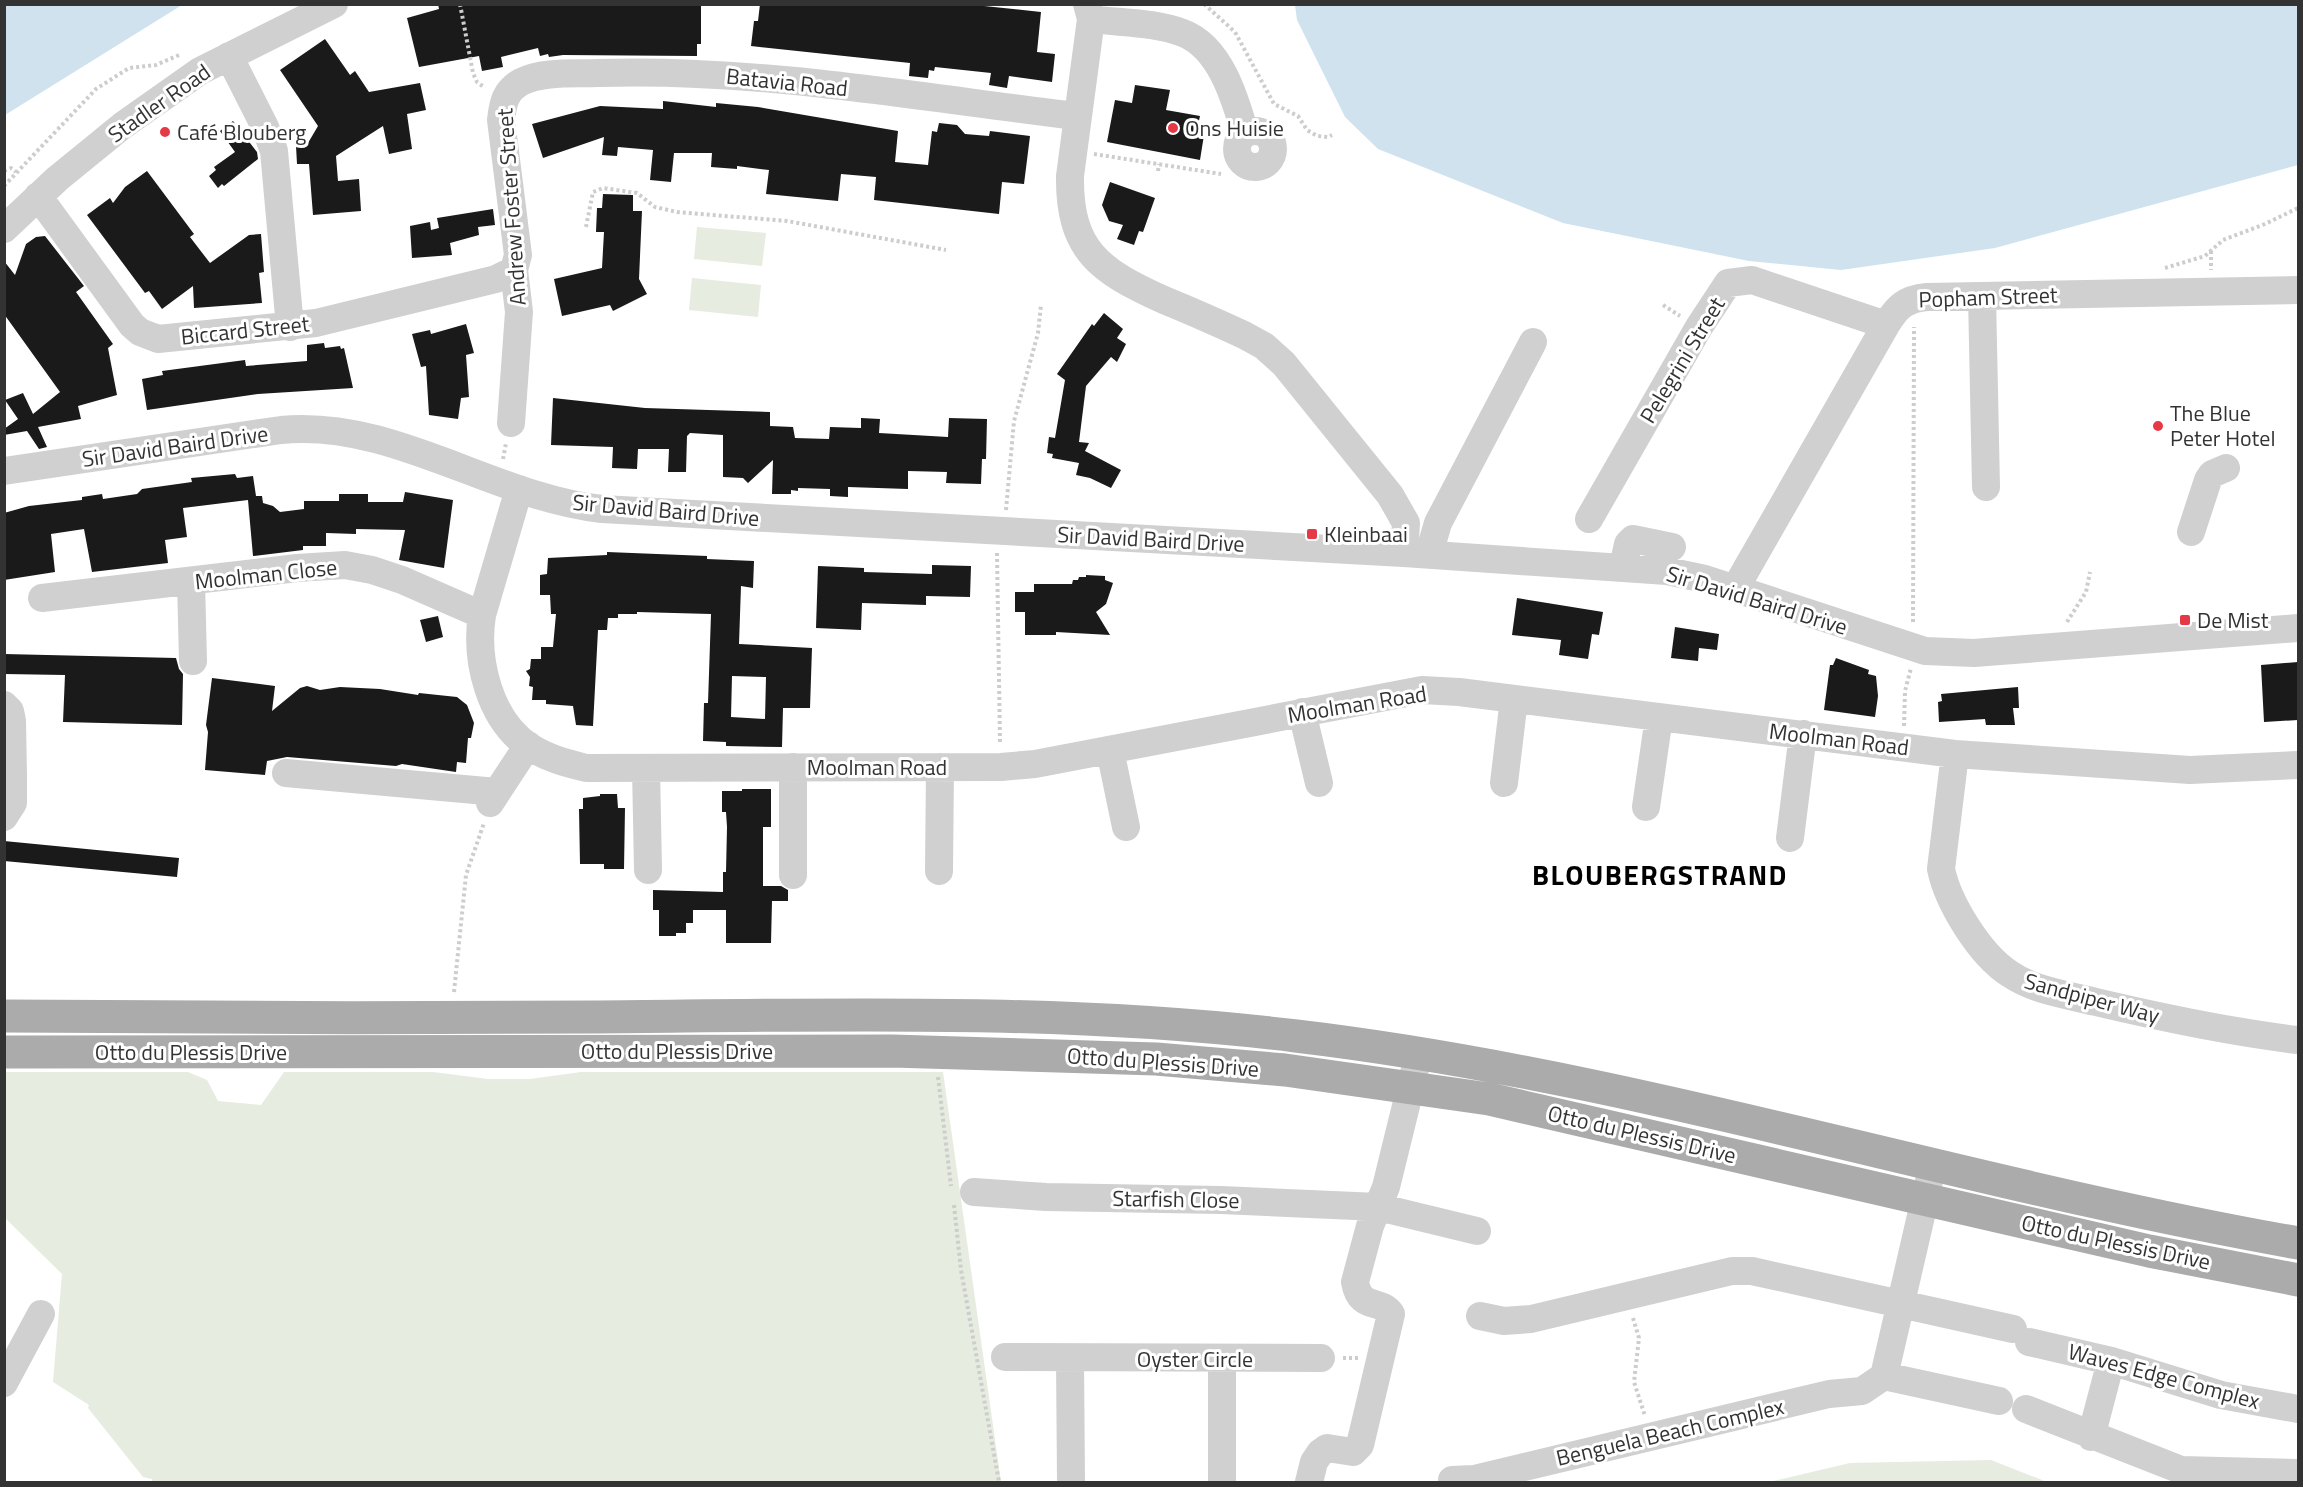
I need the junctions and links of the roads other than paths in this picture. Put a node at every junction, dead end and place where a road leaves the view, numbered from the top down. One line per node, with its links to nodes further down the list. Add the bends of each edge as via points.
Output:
1 (334, 4): 3 (street, Stadler Road)
2 (1089, 12): 5 (street); 6 (street, via 1169,28 1198,41 1209,51 1226,80)
3 (230, 56): 7 (street, Stadler Road, via 200,71 123,126); 13 (street, via 274,152)
4 (497, 95): 5 (street, Batavia Road, via 521,82 551,75 721,75); 9 (street, Andrew Foster Street, via 518,255)
5 (1077, 116): 23 (street, via 1070,202 1080,237 1095,258 1123,280 1264,346 1284,364 1390,495)
6 (1245, 133)
7 (38, 196): 8 (street, Stadler Road); 13 (street, Biccard Street, via 132,325 149,337 168,339)
8 (4, 229)
9 (514, 270): 13 (street, Biccard Street, via 496,279); 15 (street, Andrew Foster Street, via 519,312)
10 (2298, 290): 11 (street, Popham Street)
11 (1982, 296): 12 (street, Popham Street, via 1915,298 1897,308); 19 (street)
12 (1886, 325): 20 (street, Pelegrini Street, via 1752,280 1728,283); 26 (street, Popham Street)
13 (290, 327)
14 (1533, 342): 23 (street, via 1438,523)
15 (508, 432)
16 (2226, 468): 21 (street, via 2208,480)
17 (4, 471): 18 (street, Sir David Baird Drive, via 317,428 373,439)
18 (510, 479): 23 (street, Sir David Baird Drive, via 579,506 614,510); 28 (street, Moolman Road)
19 (1986, 487)
20 (1589, 519)
21 (2191, 532)
22 (1672, 547): 24 (street, via 1633,539 1628,544)
23 (1416, 553): 24 (street, Sir David Baird Drive)
24 (1623, 567): 26 (street, Sir David Baird Drive, via 1688,574)
25 (191, 581): 27 (street, Moolman Close); 28 (street, Moolman Close, via 345,566 402,580); 30 (street)
26 (1735, 589): 29 (street, Sir David Baird Drive, via 1940,654)
27 (42, 598)
28 (482, 615): 36 (street, Moolman Road, via 480,656 487,684 498,710)
29 (2298, 628)
30 (193, 662)
31 (1514, 699): 33 (street, Moolman Road, via 1422,690); 34 (street, Moolman Road); 46 (street)
32 (4, 705): 44 (street, via 12,721)
33 (1302, 712): 37 (street, Moolman Road); 45 (street)
34 (1659, 717): 35 (street, Moolman Road); 47 (street)
35 (1803, 734): 38 (street, Moolman Road); 50 (street)
36 (528, 746): 42 (street, Moolman Road, via 586,768); 43 (street, via 494,797)
37 (1110, 750): 41 (street, Moolman Road, via 1035,764); 49 (street)
38 (1955, 754): 39 (street, Moolman Road, via 2190,770); 57 (street, Sandpiper Way, via 1941,869 1944,884 1952,902 1999,966 2024,983 2049,991 2201,1026)
39 (2298, 765)
40 (793, 767): 41 (street, Moolman Road); 42 (street, Moolman Road); 53 (street)
41 (940, 767): 52 (street)
42 (646, 768): 51 (street)
43 (286, 773)
44 (9, 774): 48 (street, via 13,803)
45 (1319, 783)
46 (1504, 783)
47 (1646, 807)
48 (4, 817)
49 (1126, 827)
50 (1790, 838)
51 (648, 870)
52 (939, 871)
53 (793, 875)
54 (4, 1016): 55 (main road, Otto du Plessis Drive)
55 (245, 1016): 56 (main road, Otto du Plessis Drive); 60 (main road)
56 (891, 1016): 58 (main road); 61 (main road, Otto du Plessis Drive, via 1160,1023 1294,1035)
57 (2286, 1039)
58 (892, 1051): 60 (main road, Otto du Plessis Drive); 62 (main road, Otto du Plessis Drive, via 1156,1059 1286,1070)
59 (4, 1052): 60 (main road, Otto du Plessis Drive)
60 (245, 1052)
61 (1418, 1052): 62 (street); 63 (main road, Otto du Plessis Drive, via 1553,1077)
62 (1411, 1088): 65 (street); 66 (main road, Otto du Plessis Drive, via 1489,1099)
63 (1934, 1164): 66 (street); 68 (main road, Otto du Plessis Drive)
64 (960, 1192): 65 (street, Starfish Close, via 1221,1200)
65 (1382, 1197): 67 (street, Starfish Close); 88 (street, via 1355,1282 1360,1297 1391,1314 1360,1446 1353,1452 1327,1448 1314,1462)
66 (1925, 1199): 69 (main road, Otto du Plessis Drive, via 2149,1251); 70 (street)
67 (1477, 1231)
68 (2298, 1243)
69 (2298, 1280)
70 (1901, 1294): 72 (street, via 1732,1271 1518,1321); 77 (street, Waves Edge Complex); 78 (street)
71 (41, 1314): 79 (street)
72 (1480, 1316)
73 (1005, 1358): 75 (street, Oyster Circle)
74 (1321, 1358): 76 (street, Oyster Circle)
75 (1070, 1359): 76 (street, Oyster Circle); 86 (street)
76 (1222, 1360): 87 (street)
77 (2111, 1361): 82 (street, Waves Edge Complex, via 2221,1395); 83 (street)
78 (1884, 1376): 80 (street); 85 (street, Benguela Beach Complex, via 1862,1391 1829,1394 1474,1479)
79 (4, 1383)
80 (1999, 1401)
81 (2026, 1409): 83 (street)
82 (2298, 1409)
83 (2091, 1437): 84 (street, via 2181,1470)
84 (2298, 1473)
85 (1452, 1479)
86 (1071, 1482)
87 (1222, 1482)
88 (1309, 1482)

